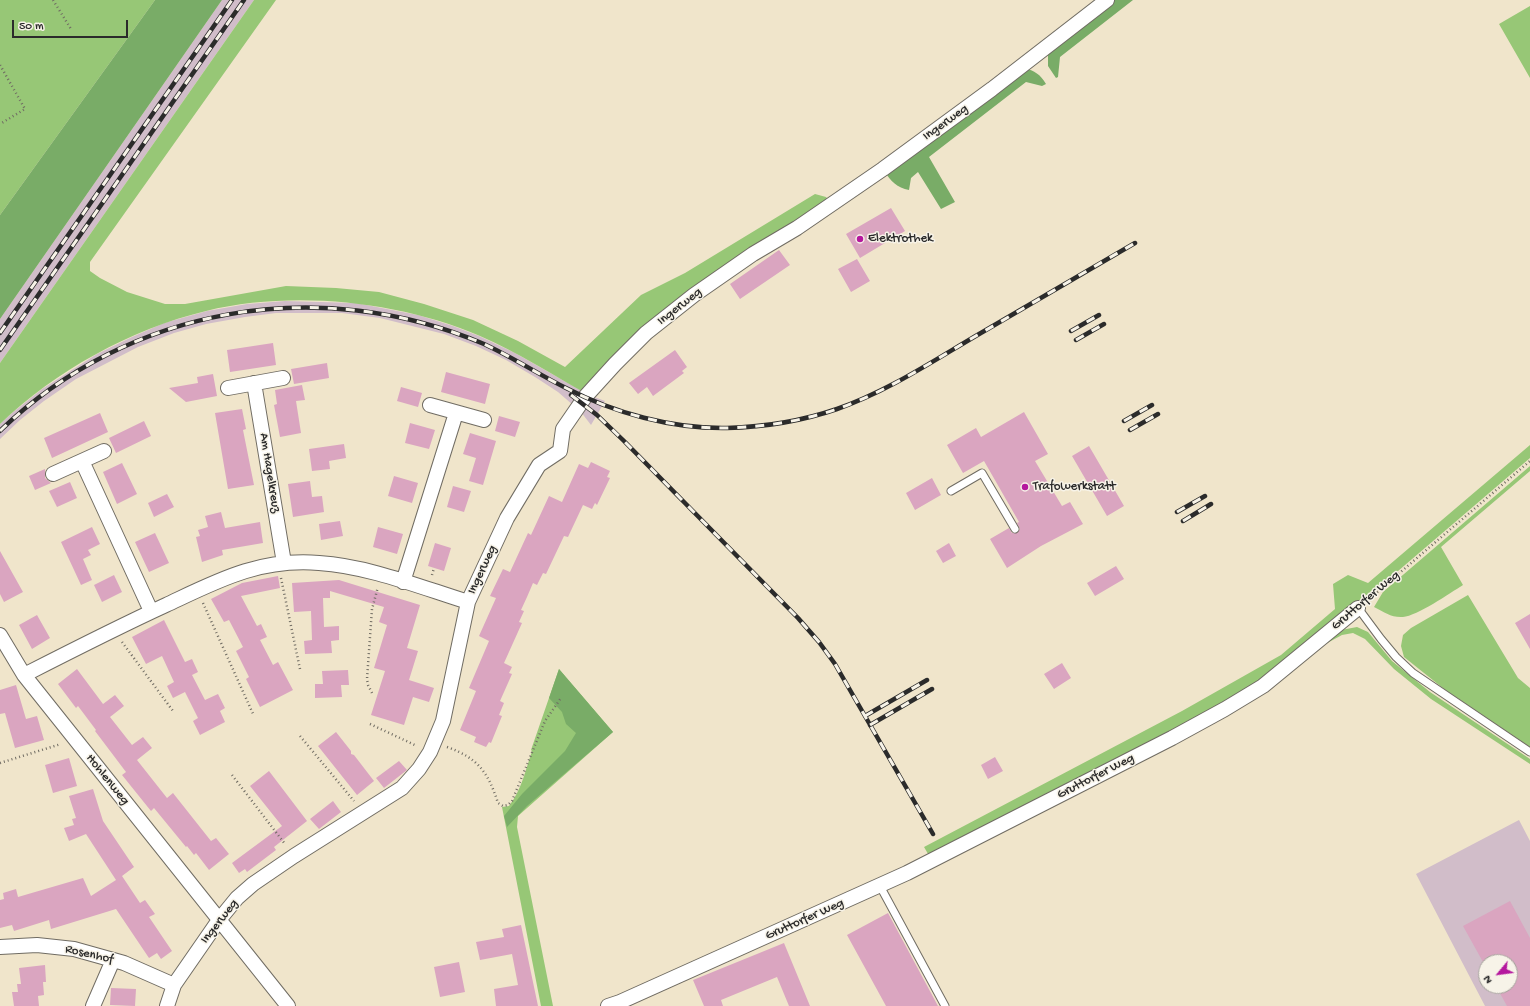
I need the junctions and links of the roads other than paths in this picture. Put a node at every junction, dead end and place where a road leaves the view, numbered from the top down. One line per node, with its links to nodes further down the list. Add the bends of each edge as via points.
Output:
1 (1107, 0): 15 (street, Ingerweg, via 883,169 797,228 753,254 646,333 585,397 563,429 560,451 539,466 507,518)
2 (283, 378): 3 (street)
3 (254, 383): 4 (street); 13 (street, Am Hagelkreuz)
4 (228, 388)
5 (430, 404): 6 (street)
6 (456, 413): 7 (street); 14 (street)
7 (484, 420)
8 (104, 451): 9 (street)
9 (82, 461): 10 (street); 17 (street)
10 (54, 474)
11 (952, 491): 12 (lane, via 982,473)
12 (1015, 529)
13 (281, 563): 14 (street, via 318,562 348,566); 17 (street, via 244,571)
14 (404, 582): 15 (street)
15 (468, 602): 22 (street, Ingerweg, via 443,721 419,769 402,788 253,884 237,898)
16 (1358, 608): 20 (lane, via 1396,657 1413,673); 21 (street, Gruttorfer Weg, via 1263,686 1225,710)
17 (151, 611): 19 (street)
18 (0, 635): 19 (street, Hohlenweg)
19 (24, 675): 22 (street, Hohlenweg)
20 (1530, 752)
21 (880, 886): 29 (street, Gruttorfer Weg); 30 (lane)
22 (219, 920): 25 (street, Ingerweg); 28 (street, Hohlenweg)
23 (0, 947): 24 (street, Rosenhof, via 38,945 74,949)
24 (113, 960): 25 (street, Rosenhof); 26 (street)
25 (174, 986): 27 (street, Ingerweg)
26 (93, 1006)
27 (167, 1006)
28 (288, 1006)
29 (608, 1006)
30 (945, 1006)

